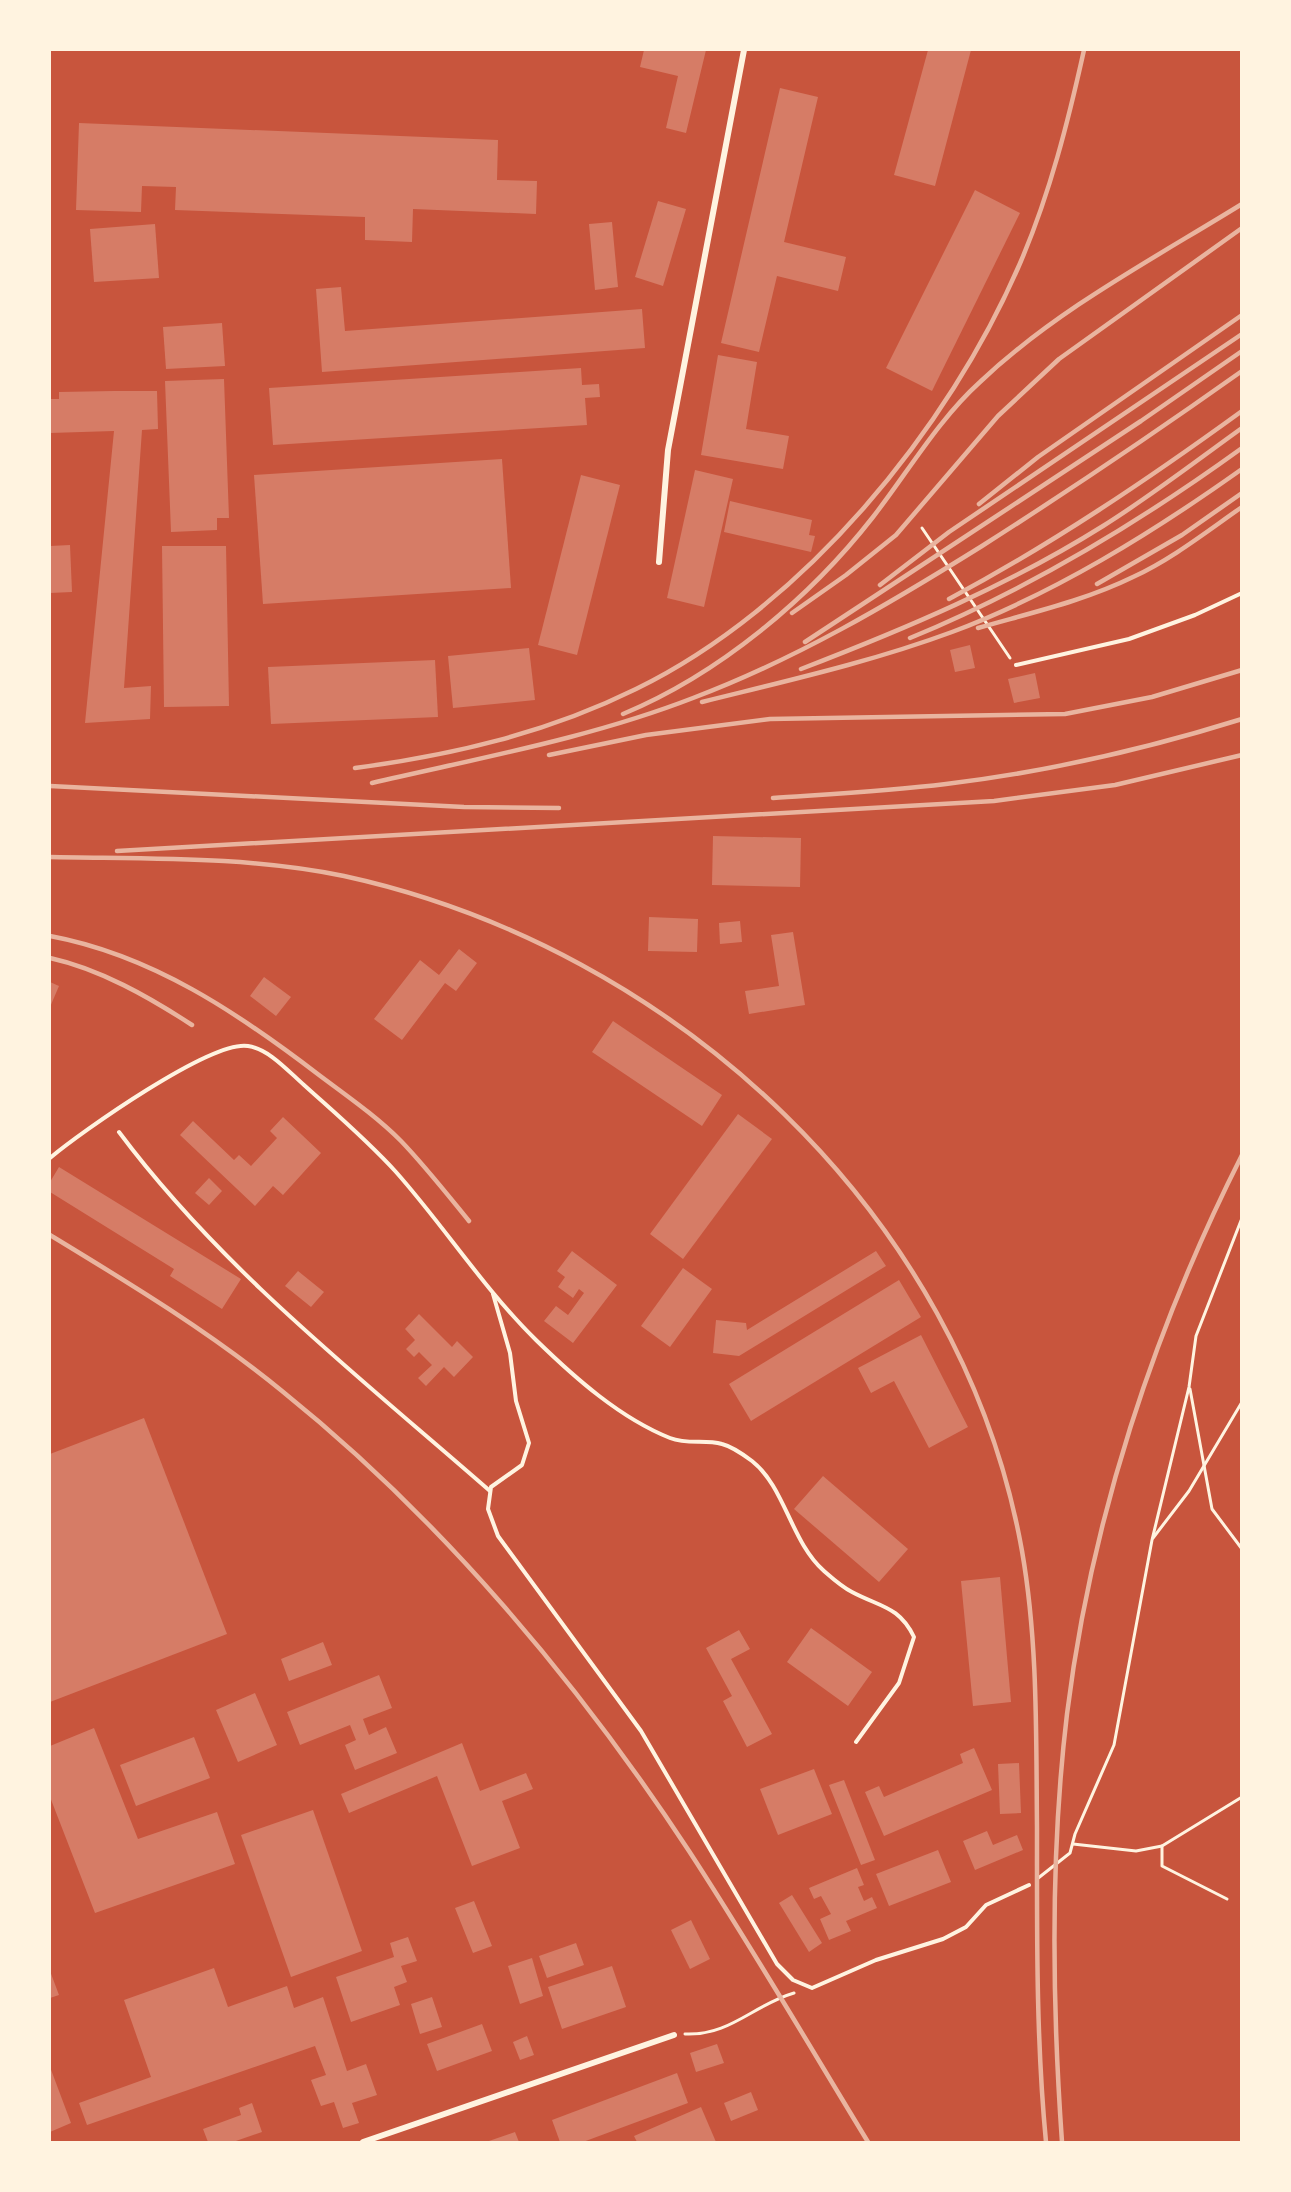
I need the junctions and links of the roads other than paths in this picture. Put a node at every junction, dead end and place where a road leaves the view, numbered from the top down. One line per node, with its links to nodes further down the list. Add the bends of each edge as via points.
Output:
1 (744, 50): 2 (street, via 668,450)
2 (659, 562)
3 (1242, 593): 4 (lane, via 1129,639)
4 (1016, 665)
5 (119, 1132): 8 (lane, via 143,1165 232,1264)
6 (50, 1158): 7 (lane, via 94,1124 206,1058 235,1045 257,1048 373,1148)
7 (492, 1290): 8 (lane, via 529,1443 522,1465 491,1487); 9 (lane, via 555,1358 628,1416 682,1443 722,1444 753,1462 773,1489 801,1544 821,1568 849,1591 906,1619 914,1637 899,1683)
8 (490, 1492): 10 (lane, via 488,1509 498,1536 641,1731 777,1964 793,1980 812,1988 876,1960 943,1939 966,1927 986,1905)
9 (856, 1742)
10 (1029, 1885)
11 (674, 2035): 12 (street)
12 (363, 2142)

